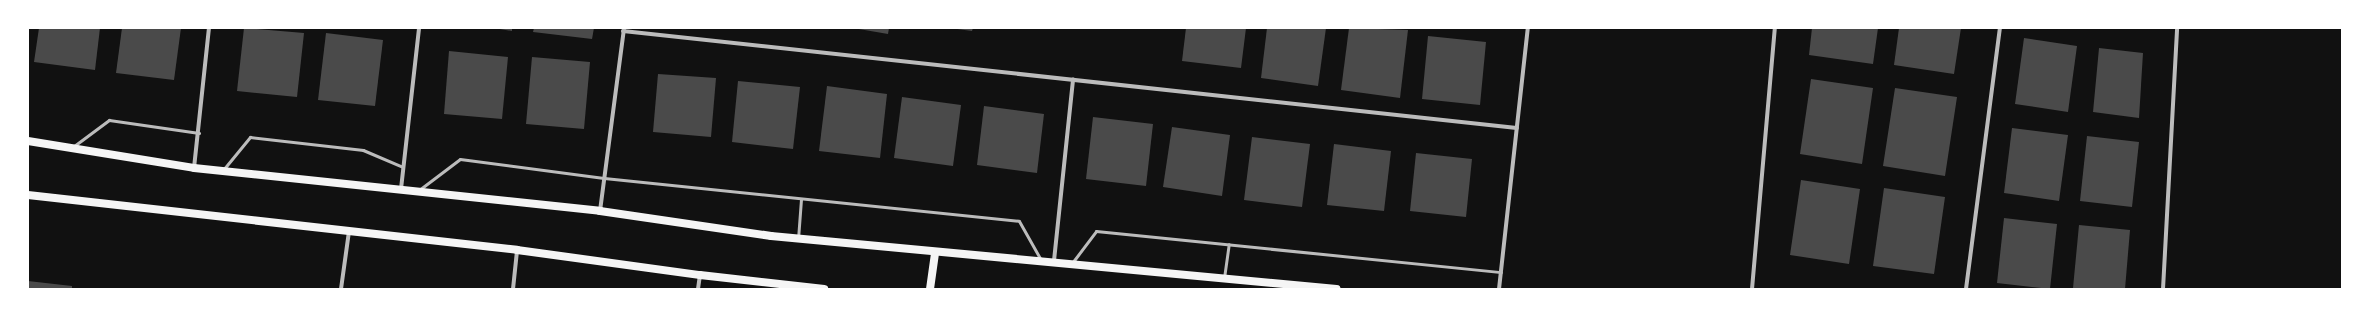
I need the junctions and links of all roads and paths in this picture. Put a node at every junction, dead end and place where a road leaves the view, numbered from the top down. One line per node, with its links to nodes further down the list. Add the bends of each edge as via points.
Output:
1 (209, 28): 10 (street)
2 (419, 28): 13 (street)
3 (1528, 28): 9 (street)
4 (1775, 28): 42 (street)
5 (2000, 28): 43 (street)
6 (2177, 28): 44 (street)
7 (623, 30): 8 (street); 16 (street)
8 (1073, 80): 9 (street); 28 (street)
9 (1517, 128): 30 (street)
10 (199, 133): 12 (lane, via 109,120); 14 (street)
11 (28, 141): 12 (main road)
12 (71, 149): 14 (main road)
13 (403, 167): 15 (lane, via 363,150 250,137); 17 (street)
14 (194, 168): 15 (main road)
15 (222, 171): 17 (main road)
16 (604, 178): 18 (lane, via 460,159); 20 (lane); 21 (street)
17 (401, 189): 18 (main road)
18 (419, 191): 21 (main road)
19 (28, 195): 22 (main road)
20 (801, 199): 23 (lane); 27 (lane, via 1019,221)
21 (600, 211): 23 (main road)
22 (349, 231): 25 (main road); 35 (street)
23 (798, 239): 26 (main road)
24 (1229, 244): 29 (lane, via 1096,231); 30 (lane); 32 (lane)
25 (518, 250): 31 (main road); 36 (street)
26 (935, 252): 27 (main road); 39 (main road)
27 (1042, 261): 28 (main road)
28 (1053, 262): 29 (main road)
29 (1071, 264): 32 (main road)
30 (1501, 272): 41 (street)
31 (700, 275): 33 (main road); 37 (street)
32 (1224, 278): 40 (main road)
33 (786, 287): 34 (main road)
34 (801, 288): 38 (main road)
35 (341, 289)
36 (513, 289)
37 (698, 289)
38 (824, 289)
39 (930, 289)
40 (1337, 289)
41 (1499, 289)
42 (1752, 289)
43 (1966, 289)
44 (2163, 289)

